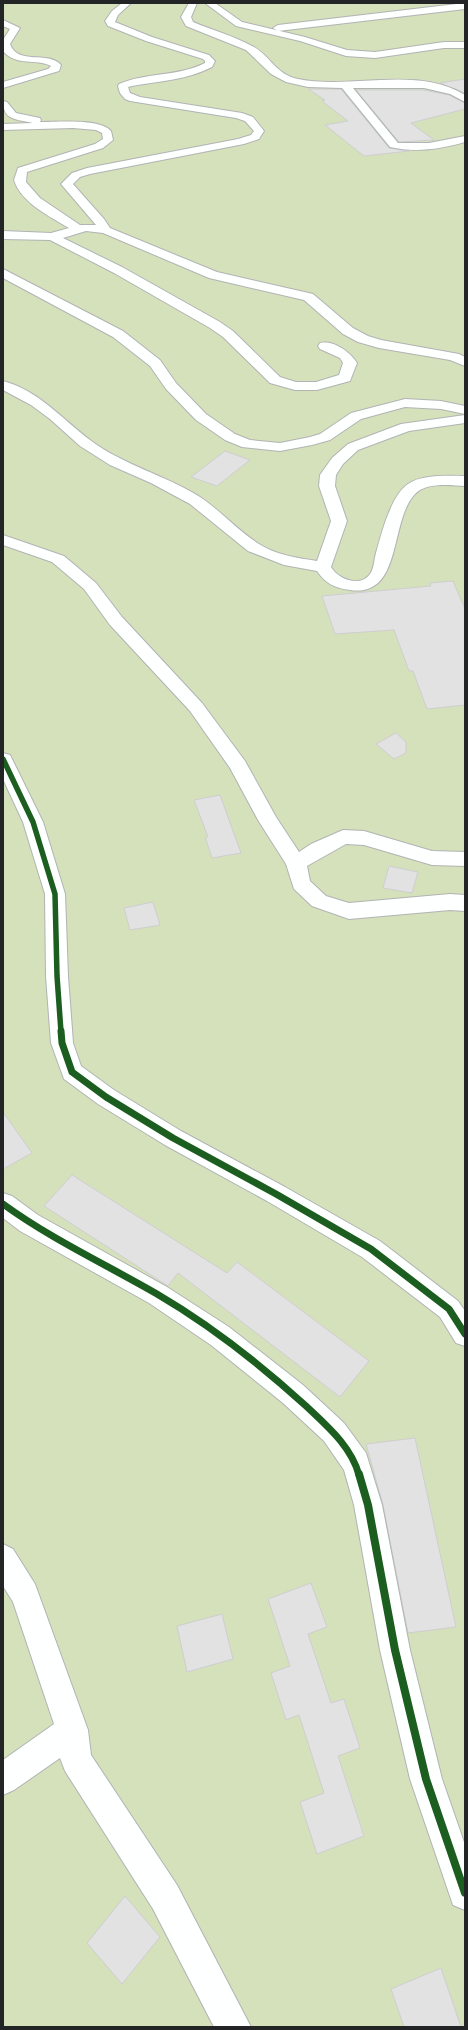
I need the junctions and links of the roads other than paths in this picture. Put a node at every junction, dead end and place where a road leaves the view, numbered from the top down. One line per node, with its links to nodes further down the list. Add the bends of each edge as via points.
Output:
1 (127, 3): 16 (street, via 115,13 111,24 206,57 210,61 204,68 183,75 123,86 128,97 238,115 249,119 259,131 255,136 240,142 76,175 67,184)
2 (193, 3): 9 (street, via 186,17 189,24 249,48 284,78 310,84)
3 (209, 3): 6 (street, via 239,24)
4 (465, 6): 6 (street)
5 (3, 23): 8 (street, via 15,28 5,44 9,52 15,56 52,62 56,64 56,69)
6 (259, 30): 7 (street, via 362,55 387,54 444,45)
7 (465, 46)
8 (3, 85)
9 (345, 85): 10 (street, via 432,86 452,90); 14 (street, via 394,145 416,147)
10 (465, 99)
11 (3, 104): 12 (street, via 12,115 21,118 54,119)
12 (74, 125): 13 (street); 15 (street, via 95,126 105,130 108,140 99,146 31,166 22,170 19,177 20,183 32,197)
13 (3, 127)
14 (465, 139)
15 (77, 228): 16 (street); 18 (street)
16 (106, 230): 21 (street, via 213,275 308,297 348,331 363,339 454,357)
17 (3, 235): 18 (street)
18 (52, 237): 20 (street, via 118,270 215,325 228,334 275,380 295,386 317,386 345,378 350,363 345,355)
19 (3, 273): 23 (street, via 118,334 155,363 171,386 201,417 230,437 247,444 280,448 312,442 325,437 356,416 405,403 440,405)
20 (325, 346)
21 (465, 362)
22 (3, 385): 27 (street, via 36,402 86,443 115,462 156,480 194,501 254,548 290,562)
23 (465, 410)
24 (465, 419): 27 (street, via 406,426 353,447 337,461 328,475 327,486 339,521)
25 (465, 481): 27 (street, via 434,482 409,490 391,528 378,574 371,582 358,586 338,584 328,577)
26 (3, 540): 30 (street, via 58,559 90,586 116,621 200,712 238,765)
27 (323, 567)
28 (3, 759): 33 (street, via 33,822 55,894 62,1043 72,1072 106,1097 173,1138 371,1249 449,1309)
29 (465, 858): 30 (street, via 432,858 364,838 343,837 318,849)
30 (296, 864): 31 (street, via 301,884 319,901 348,911 450,902)
31 (465, 903)
32 (3, 1204): 37 (street, via 29,1223 158,1295 220,1336 293,1394 334,1432 356,1463 368,1505 395,1650 426,1779)
33 (465, 1334)
34 (3, 1559): 35 (street, via 25,1594)
35 (72, 1730): 36 (street); 38 (street, via 76,1760 165,1897)
36 (3, 1779)
37 (465, 1892)
38 (233, 2027)

